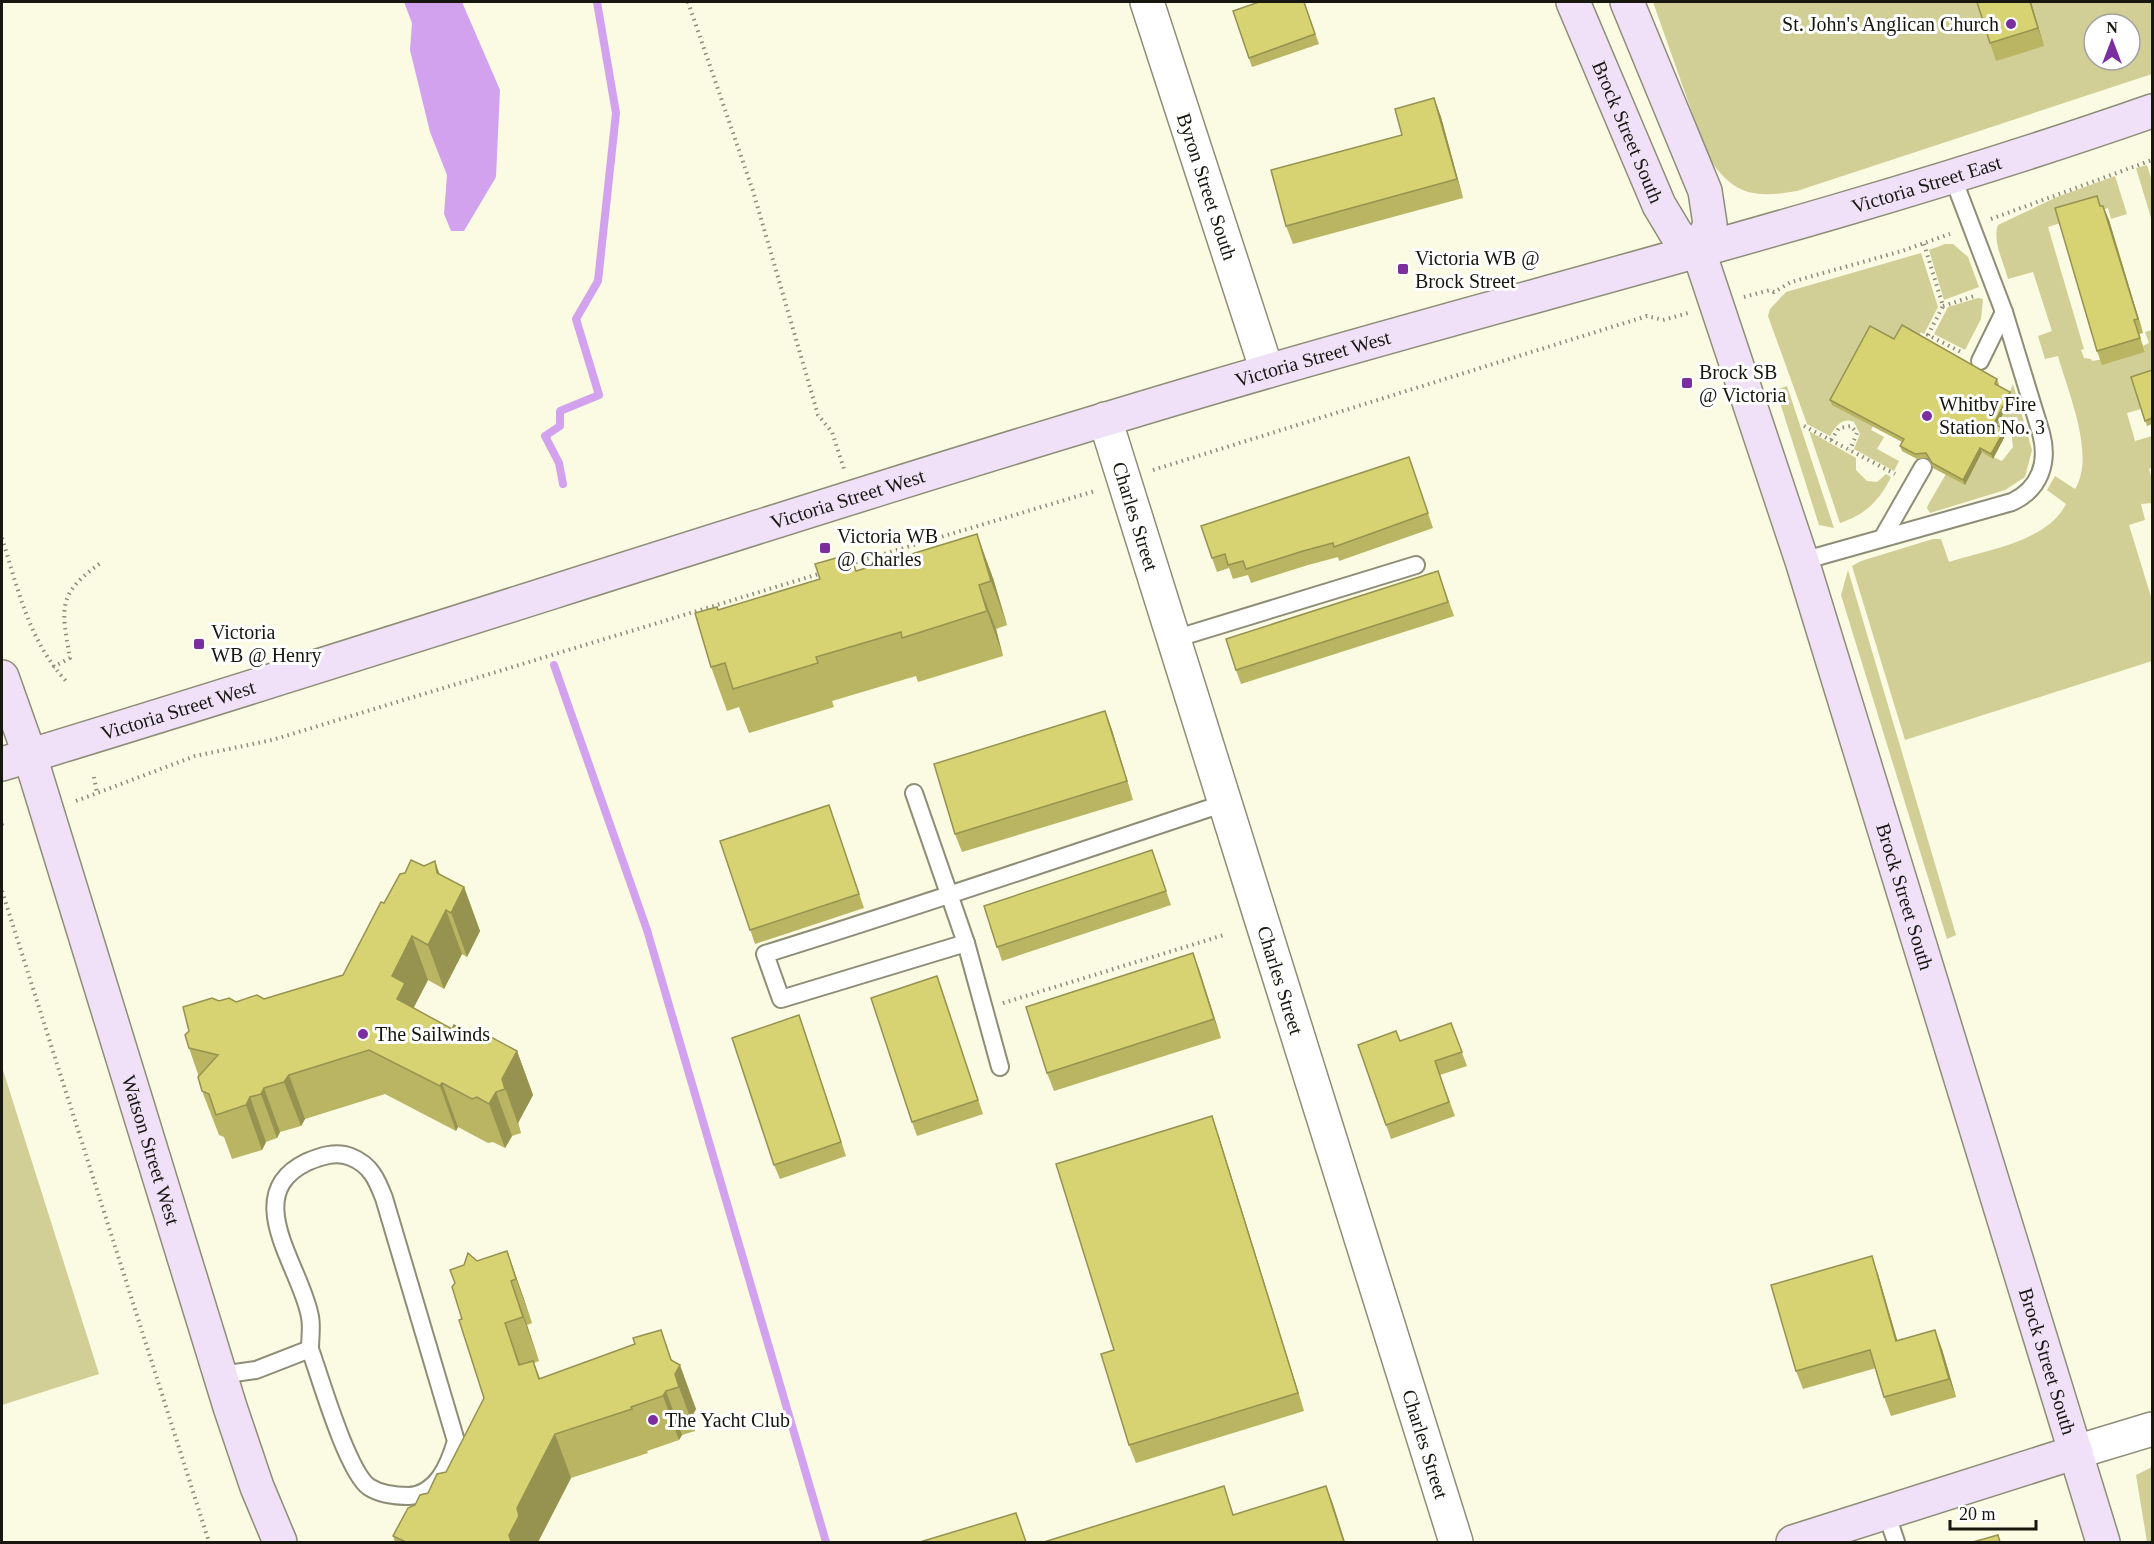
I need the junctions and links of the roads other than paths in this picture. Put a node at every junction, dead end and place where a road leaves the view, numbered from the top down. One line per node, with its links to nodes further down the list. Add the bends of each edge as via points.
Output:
1 (1147, 2): 9 (street, Byron Street South)
2 (1574, 2): 6 (main road, Brock Street South, via 1659,205 1677,235)
3 (1627, 2): 6 (main road, via 1705,192 1710,224)
4 (2152, 111): 5 (main road, Victoria Street East)
5 (1953, 178): 6 (main road, Victoria Street East); 7 (lane)
6 (1699, 252): 9 (main road, Victoria Street West); 13 (main road, Brock Street South)
7 (2004, 312): 8 (lane); 12 (lane, via 2044,443 2044,462 2036,482 2012,502)
8 (1980, 361)
9 (1267, 371): 10 (main road, Victoria Street West)
10 (1105, 419): 15 (street, Charles Street); 17 (main road, Victoria Street West)
11 (1923, 467): 12 (lane)
12 (1883, 537): 13 (lane)
13 (1802, 561): 26 (main road, Brock Street South)
14 (1416, 565): 15 (lane)
15 (1174, 639): 19 (street, Charles Street)
16 (2, 677): 17 (main road, Watson Street West)
17 (16, 760): 24 (main road, Watson Street West)
18 (914, 793): 20 (lane)
19 (1225, 803): 20 (lane); 29 (street, Charles Street)
20 (950, 894): 21 (lane); 21 (lane, via 765,954 781,999)
21 (966, 943): 22 (lane)
22 (1000, 1067)
23 (310, 1349): 23 (lane, via 310,1317 276,1224 276,1203 282,1182 297,1167 325,1154 350,1156 373,1172 384,1198 456,1441 449,1464 431,1488 416,1495 395,1496 369,1487 355,1469); 24 (lane, via 256,1370)
24 (221, 1375): 28 (main road, Watson Street West, via 257,1487)
25 (2152, 1429): 26 (street)
26 (2076, 1452): 27 (main road); 31 (main road, Brock Street South)
27 (1891, 1527): 30 (main road)
28 (280, 1542)
29 (1456, 1542)
30 (1793, 1542)
31 (2103, 1542)

